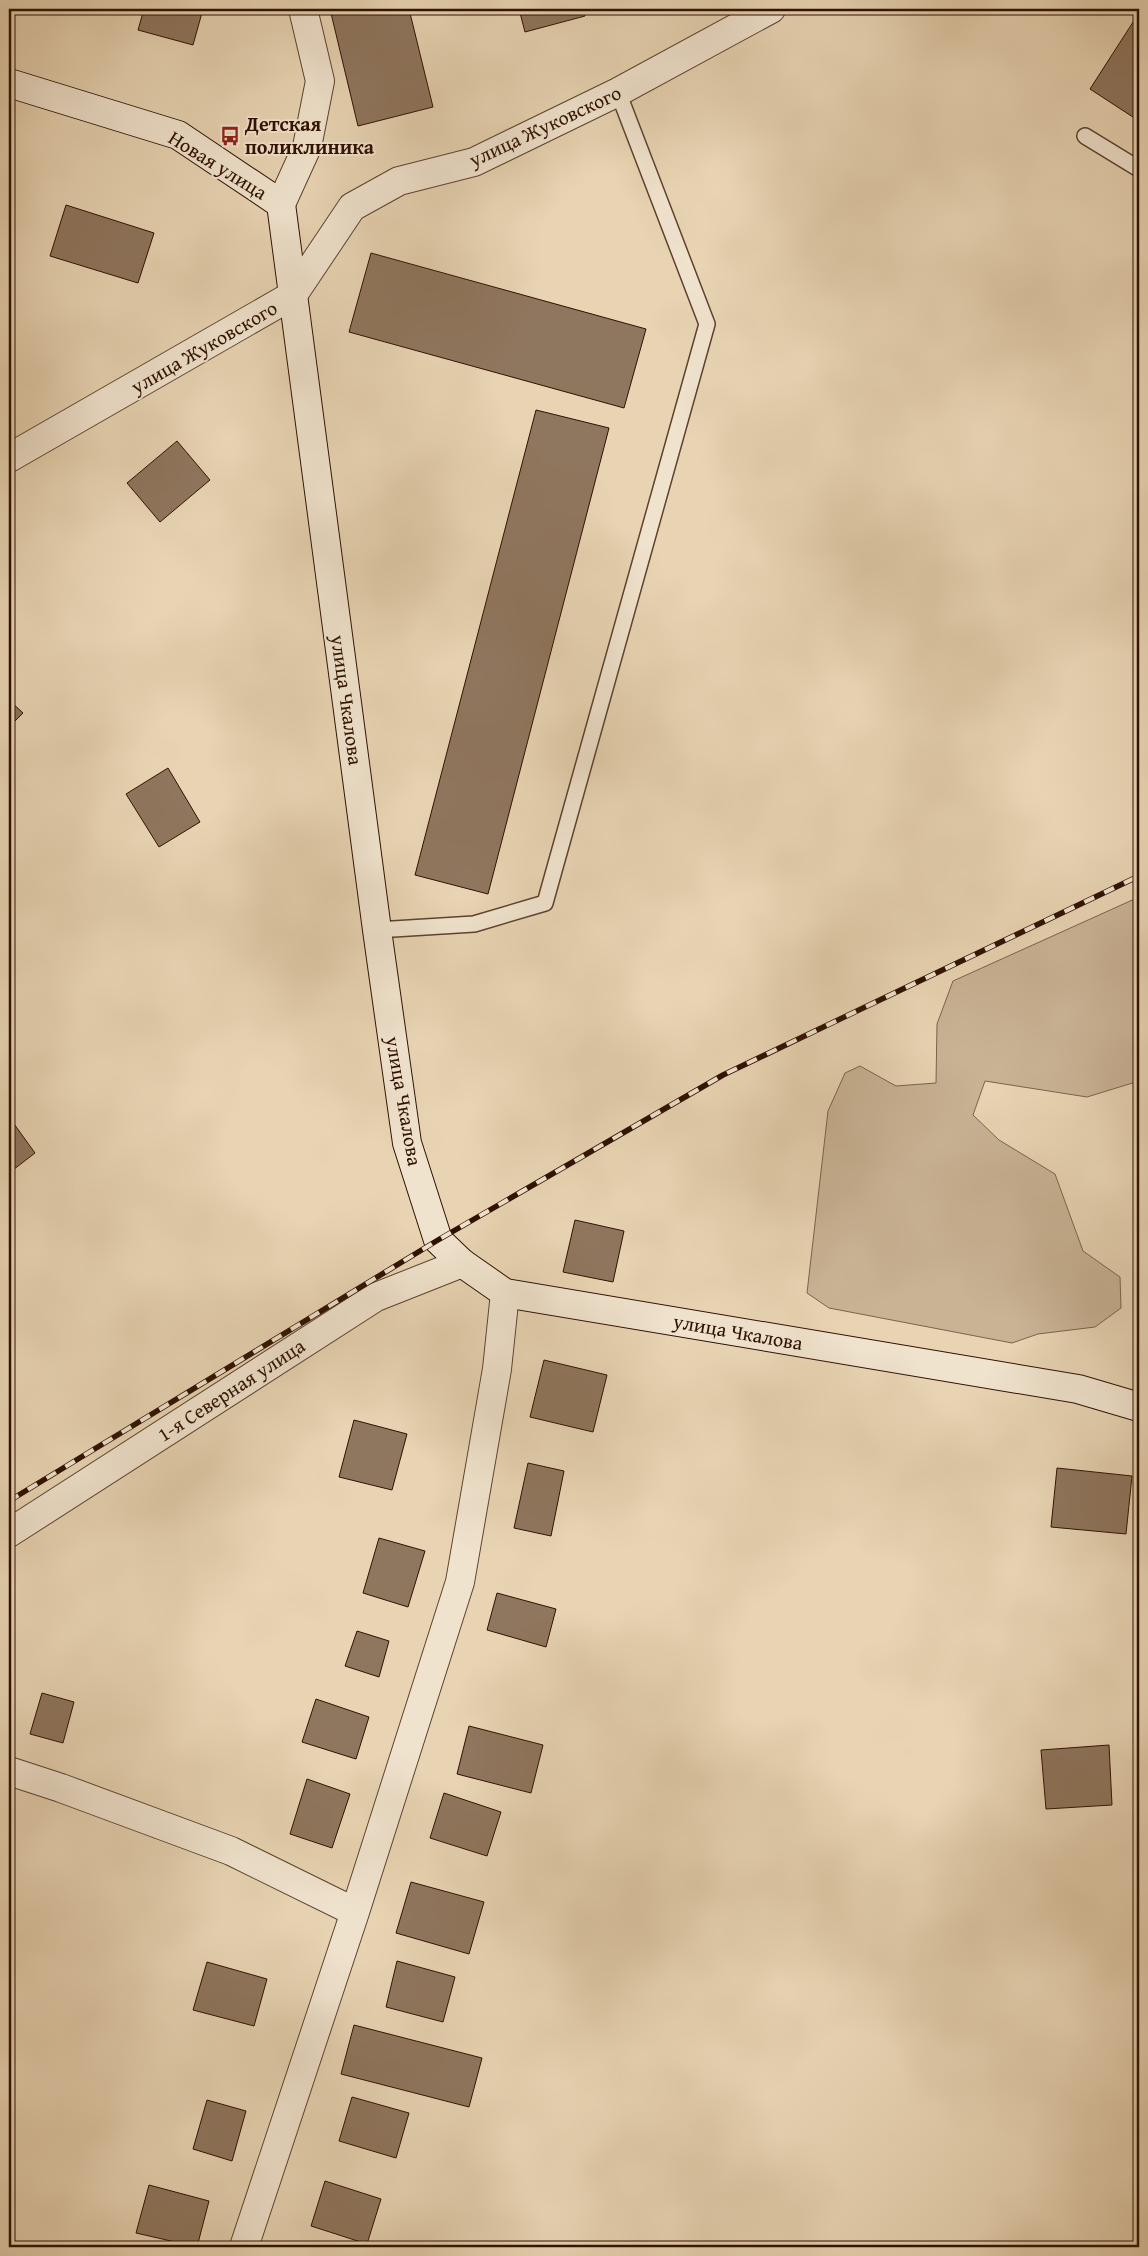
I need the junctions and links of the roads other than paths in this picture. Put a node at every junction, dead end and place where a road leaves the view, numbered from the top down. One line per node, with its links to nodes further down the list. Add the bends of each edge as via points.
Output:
1 (303, 9): 7 (street, via 320,81 307,147)
2 (771, 9): 4 (street, улица Жуковского)
3 (9, 83): 7 (street, Новая улица, via 178,136)
4 (618, 92): 8 (street, улица Жуковского, via 474,162 399,182 352,207); 10 (lane, via 708,324 545,903 474,924)
5 (1085, 136): 6 (lane)
6 (1139, 169)
7 (281, 204): 8 (street, Новая улица)
8 (293, 295): 9 (street, улица Жуковского); 10 (street, улица Чкалова)
9 (9, 458)
10 (377, 930): 11 (street, улица Чкалова, via 407,1143 438,1240)
11 (462, 1262): 12 (street, улица Чкалова); 14 (street, 1-я Северная улица, via 376,1297)
12 (505, 1293): 13 (street, улица Чкалова, via 1078,1389); 16 (street, via 497,1369 460,1582)
13 (1139, 1407)
14 (9, 1533)
15 (9, 1771): 16 (street, via 231,1851)
16 (355, 1912): 17 (street)
17 (244, 2247)

